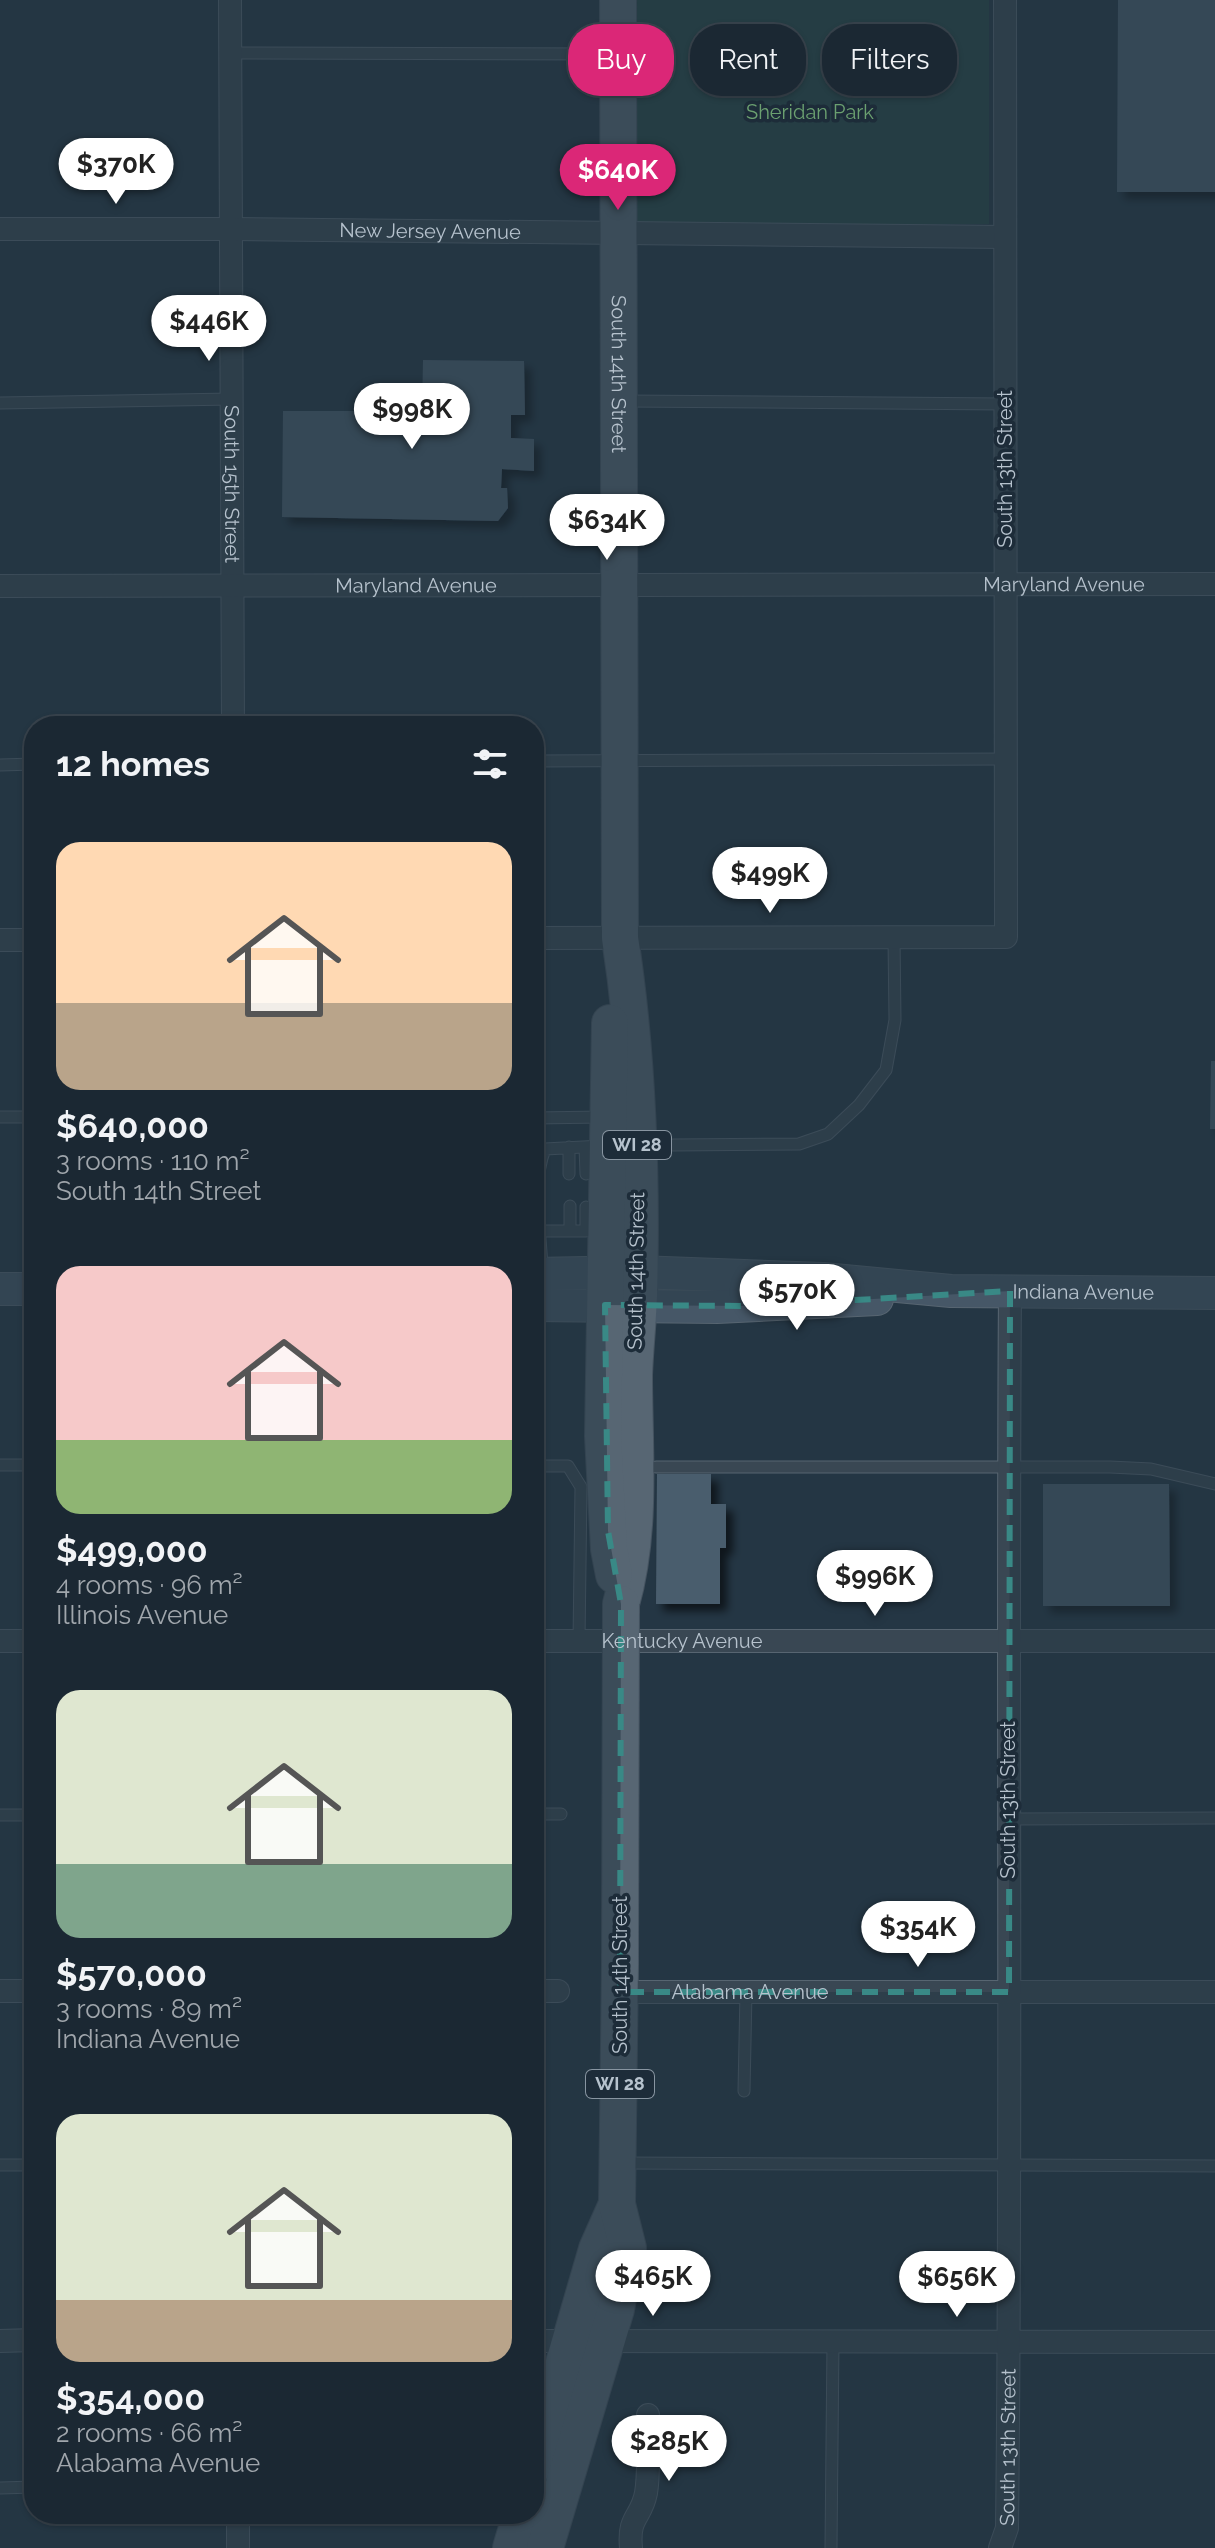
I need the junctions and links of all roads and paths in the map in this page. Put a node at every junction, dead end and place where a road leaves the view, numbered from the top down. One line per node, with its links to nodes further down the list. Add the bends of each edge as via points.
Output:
1 (230, 0): 5 (street, South 15th Street)
2 (618, 0): 4 (main road, South 14th Street / WI 28)
3 (1005, 0): 11 (street, South 13th Street)
4 (618, 24)
5 (230, 53): 6 (lane); 9 (street, South 15th Street)
6 (568, 54)
7 (618, 96): 10 (main road, South 14th Street / WI 28)
8 (0, 229): 9 (street, New Jersey Avenue)
9 (232, 229): 10 (street, New Jersey Avenue); 12 (street, South 15th Street)
10 (618, 235): 11 (street, New Jersey Avenue); 13 (main road, South 14th Street / WI 28)
11 (1005, 237): 15 (street, South 13th Street)
12 (232, 399): 14 (lane); 18 (street, South 15th Street)
13 (618, 401): 15 (lane); 19 (main road, South 14th Street / WI 28)
14 (0, 403)
15 (1005, 404): 16 (street, South 13th Street)
16 (1005, 584): 17 (street, Maryland Avenue); 19 (street, Maryland Avenue); 22 (street, South 13th Street)
17 (1215, 584)
18 (233, 585): 19 (street, Maryland Avenue); 20 (street, Maryland Avenue); 21 (street, South 15th Street)
19 (619, 585): 24 (main road, South 14th Street / WI 28)
20 (0, 586)
21 (233, 716)
22 (1006, 759): 24 (lane); 29 (street, South 13th Street, via 1006,937)
23 (544, 761): 24 (lane)
24 (619, 761): 28 (main road, South 14th Street / WI 28)
25 (24, 764): 26 (lane)
26 (0, 765)
27 (544, 938): 28 (street)
28 (620, 938): 29 (street); 35 (main road, South 14th Street / WI 28); 48 (main road, South 14th Street / WI 28, via 636,1117)
29 (894, 938): 36 (lane, via 895,1020 886,1070 849,1115 828,1134 799,1144)
30 (0, 940): 31 (street)
31 (24, 940)
32 (0, 1117): 33 (lane)
33 (24, 1117)
34 (544, 1121): 35 (lane)
35 (600, 1136): 37 (lane); 40 (lane); 48 (main road, South 14th Street / WI 28)
36 (673, 1145)
37 (569, 1147): 38 (lane); 39 (lane)
38 (544, 1152)
39 (569, 1174)
40 (586, 1174)
41 (570, 1206): 44 (lane)
42 (586, 1207): 44 (lane, via 586,1231)
43 (544, 1231): 44 (lane)
44 (570, 1231)
45 (544, 1275): 48 (main road, Indiana Avenue)
46 (0, 1289): 47 (main road)
47 (24, 1289)
48 (622, 1289): 49 (main road, Indiana Avenue, via 818,1303); 51 (main road, Indiana Avenue); 70 (main road, South 14th Street / WI 28, bridge, via 620,1353 603,1436 608,1531 621,1604)
49 (1010, 1291): 50 (main road, Indiana Avenue); 55 (street, South 13th Street)
50 (1215, 1293)
51 (544, 1303)
52 (0, 1465): 53 (lane)
53 (24, 1465)
54 (544, 1466): 61 (lane, via 568,1466 581,1487)
55 (1009, 1466): 56 (lane); 57 (lane, via 1151,1469); 62 (street, South 13th Street)
56 (656, 1467)
57 (1215, 1484)
58 (0, 1641): 59 (street)
59 (24, 1641)
60 (544, 1641): 61 (street, Kentucky Avenue)
61 (579, 1641): 62 (street, Kentucky Avenue)
62 (1008, 1641): 63 (street, Kentucky Avenue); 69 (street, South 13th Street)
63 (1215, 1641)
64 (544, 1814): 65 (lane)
65 (561, 1814)
66 (0, 1815): 67 (lane)
67 (24, 1815)
68 (1215, 1818): 69 (lane)
69 (1008, 1819): 76 (street, South 13th Street)
70 (620, 1978): 75 (street, Alabama Avenue); 79 (main road, South 14th Street / WI 28)
71 (0, 1991): 72 (street)
72 (24, 1991)
73 (544, 1991): 74 (street)
74 (558, 1991)
75 (746, 1992): 76 (street, Alabama Avenue); 78 (lane)
76 (1009, 1992): 77 (street, Alabama Avenue); 82 (street, South 13th Street)
77 (1215, 1992)
78 (744, 2091)
79 (619, 2163): 82 (lane); 84 (main road, South 14th Street / WI 28)
80 (0, 2165): 81 (lane)
81 (24, 2165)
82 (1008, 2166): 83 (lane); 90 (street, South 13th Street)
83 (1215, 2166)
84 (617, 2204): 87 (main road, WI 28); 88 (main road, South 14th Street / WI 28, via 628,2248)
85 (24, 2340): 86 (street)
86 (0, 2341)
87 (551, 2341): 88 (street); 92 (main road, WI 28)
88 (606, 2341): 89 (street); 100 (main road, WI 28)
89 (833, 2342): 90 (street); 102 (lane)
90 (1009, 2342): 91 (street); 103 (street, South 13th Street, via 1007,2528)
91 (1215, 2342)
92 (544, 2392)
93 (648, 2415): 101 (street, via 646,2490 630,2528)
94 (24, 2487): 95 (lane)
95 (0, 2488)
96 (238, 2524): 98 (street)
97 (518, 2524): 99 (main road)
98 (238, 2548)
99 (511, 2548)
100 (545, 2548)
101 (631, 2548)
102 (831, 2548)
103 (1000, 2548)

